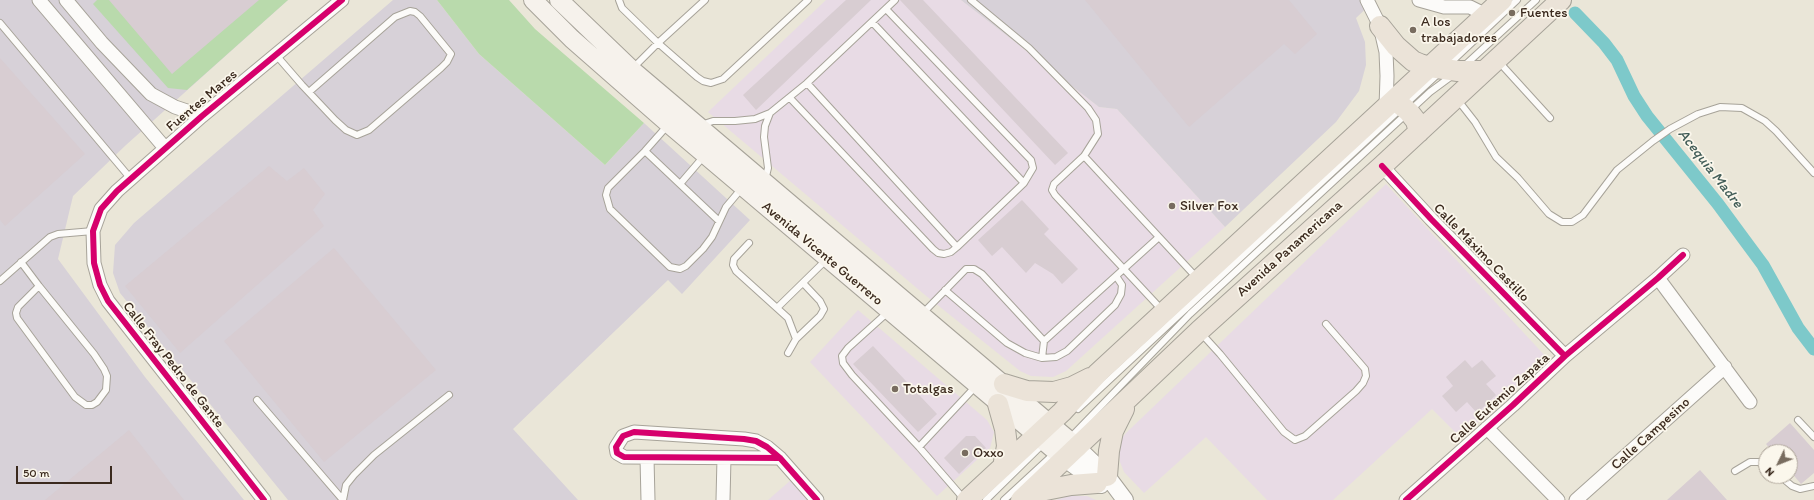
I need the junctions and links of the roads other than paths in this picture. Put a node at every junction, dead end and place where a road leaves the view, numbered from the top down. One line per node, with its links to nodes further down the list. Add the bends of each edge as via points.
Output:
1 (39, 0): 38 (street)
2 (66, 0): 33 (street, via 102,43 151,94 175,107)
3 (342, 0): 23 (street, Fuentes Mares)
4 (533, 0): 35 (main road, Avenida Vicente Guerrero, via 572,39)
5 (559, 0): 26 (main road, Avenida Vicente Guerrero)
6 (619, 0): 22 (lane, via 622,8)
7 (705, 0): 22 (lane)
8 (808, 0): 22 (lane, via 718,82 704,81)
9 (895, 0): 17 (lane)
10 (971, 0): 41 (lane, via 1028,48 1088,108 1096,120 1098,134)
11 (1367, 0): 21 (street)
12 (1419, 0): 18 (street, via 1444,7 1470,7)
13 (1502, 0): 18 (main road, Avenida Panamericana)
14 (1517, 0): 25 (lane)
15 (1561, 0): 16 (main road, Avenida Panamericana)
16 (1541, 7): 24 (main road, Avenida Panamericana); 25 (lane)
17 (886, 9): 20 (lane); 46 (lane, via 1031,160 1033,168)
18 (1486, 15): 25 (main road, Avenida Panamericana)
19 (0, 22): 44 (lane)
20 (872, 22): 27 (lane); 46 (lane)
21 (1380, 26): 25 (main road, via 1413,61); 31 (street)
22 (658, 42): 26 (lane)
23 (276, 55): 28 (lane); 33 (street, Fuentes Mares)
24 (1490, 65): 25 (main road); 30 (main road, Avenida Panamericana); 34 (lane)
25 (1443, 69): 31 (main road, Avenida Panamericana); 31 (lane, via 1430,92)
26 (632, 70): 36 (main road, Avenida Vicente Guerrero)
27 (807, 83): 29 (lane); 53 (lane)
28 (309, 92): 28 (lane, via 346,130 357,135 363,134 448,62 450,54 420,16 410,11 395,17)
29 (790, 98): 32 (lane); 53 (lane, via 933,249 944,254)
30 (1456, 98): 37 (main road, Avenida Panamericana); 43 (lane, via 1475,122 1496,157 1527,186 1549,214 1562,222 1572,222 1583,215 1617,170 1653,141 1698,114 1720,107 1742,108 1765,121)
31 (1398, 107): 37 (main road, via 1416,121); 60 (main road, Avenida Panamericana); 85 (lane); 89 (lane, via 1190,314)
32 (770, 113): 36 (lane, via 755,118 714,121); 45 (lane, via 764,137 768,168)
33 (202, 116): 38 (street, Fuentes Mares)
34 (1550, 118)
35 (669, 124): 39 (lane); 40 (main road, Avenida Vicente Guerrero)
36 (697, 126): 45 (main road, Avenida Vicente Guerrero)
37 (1419, 132): 42 (main road, Avenida Panamericana)
38 (165, 148): 44 (street, Fuentes Mares)
39 (645, 151): 47 (lane); 49 (lane, via 608,188 607,202 610,209 670,267 680,269 686,266 712,237)
40 (705, 155): 47 (lane); 48 (main road, Avenida Vicente Guerrero)
41 (1084, 156): 51 (lane); 57 (lane, via 1054,184 1052,190)
42 (1382, 166): 70 (main road, Avenida Panamericana); 74 (street, Calle Máximo Castillo)
43 (1814, 173)
44 (131, 179): 50 (street, Fuentes Mares, via 101,209)
45 (764, 183): 68 (main road, Avenida Vicente Guerrero)
46 (1024, 183): 53 (lane)
47 (680, 184): 49 (lane)
48 (743, 188): 49 (lane, via 726,207); 55 (main road, Avenida Vicente Guerrero)
49 (719, 221)
50 (92, 231): 56 (lane, via 50,237); 103 (street, Calle Fray Pedro de Gante, via 94,263 108,301)
51 (1159, 237): 57 (lane); 60 (lane)
52 (749, 243): 65 (lane, via 734,259 734,268)
53 (957, 247)
54 (1683, 256): 59 (street, Calle Eufemio Zapata)
55 (827, 259): 62 (lane); 66 (main road, Avenida Vicente Guerrero)
56 (21, 262): 61 (lane); 63 (lane)
57 (1124, 270): 58 (lane); 67 (lane)
58 (1116, 276): 72 (lane); 75 (lane, via 1122,285 1121,294 1114,304 1067,351 1056,357)
59 (1658, 278): 74 (street, Calle Eufemio Zapata); 76 (street)
60 (1198, 280): 67 (main road, Avenida Panamericana)
61 (0, 281)
62 (803, 283): 65 (lane); 71 (lane, via 824,309)
63 (39, 286): 63 (lane, via 104,369 107,376 106,390 92,405 86,405 75,397 17,318 18,307)
64 (945, 290): 68 (lane); 72 (lane, via 966,269 974,269 982,274); 75 (lane, via 1007,343 1025,353)
65 (778, 307): 71 (lane, via 788,318)
66 (889, 311): 79 (main road, Avenida Vicente Guerrero); 90 (lane, via 848,348 842,356 843,363)
67 (1164, 312): 77 (main road, Avenida Panamericana)
68 (922, 314): 78 (main road, Avenida Vicente Guerrero)
69 (1326, 324): 70 (lane, via 1365,369 1366,376 1356,391 1305,436 1295,440 1284,432)
70 (1199, 331): 81 (main road, Avenida Panamericana)
71 (796, 339): 73 (lane)
72 (1044, 341): 75 (lane)
73 (788, 353)
74 (1565, 356): 87 (street, Calle Eufemio Zapata)
75 (1042, 358)
76 (1726, 368): 83 (street); 112 (street, Calle Campesino)
77 (1098, 373): 78 (main road, via 1072,387 1054,392 1027,391); 89 (main road, Avenida Panamericana)
78 (1004, 384): 89 (main road, Avenida Vicente Guerrero)
79 (977, 385): 84 (main road, Avenida Vicente Guerrero); 90 (lane)
80 (449, 395): 104 (lane, via 374,455 346,485)
81 (1129, 399): 89 (main road, Avenida Panamericana); 97 (main road, via 1113,431)
82 (257, 400): 104 (lane)
83 (1750, 402)
84 (998, 404): 89 (main road, Avenida Vicente Guerrero); 95 (main road, via 1007,446)
85 (1074, 412)
86 (1798, 420): 88 (lane)
87 (1487, 428): 102 (street, Calle Eufemio Zapata); 111 (street)
88 (1814, 437)
89 (1057, 440): 95 (main road, Avenida Panamericana); 97 (street, Avenida Vicente Guerrero); 100 (main road, Avenida Panamericana); 109 (lane); 110 (lane)
90 (919, 447): 108 (lane)
91 (647, 458): 92 (street); 93 (street, via 624,457 617,453 616,447 623,436 634,432 744,439 767,447); 105 (street)
92 (724, 458): 93 (street); 106 (street)
93 (780, 458): 107 (street)
94 (1758, 462): 96 (lane, via 1750,462)
95 (1003, 467): 108 (main road, Avenida Panamericana)
96 (1735, 471)
97 (1102, 480): 100 (main road); 101 (street, Avenida Vicente Guerrero)
98 (1790, 484): 99 (lane, via 1800,489)
99 (1814, 486)
100 (1024, 497)
101 (1123, 498)
102 (1411, 498)
103 (264, 500)
104 (343, 500)
105 (648, 500)
106 (723, 500)
107 (817, 500)
108 (966, 500)
109 (986, 500)
110 (1004, 500)
111 (1558, 500)
112 (1576, 500)

